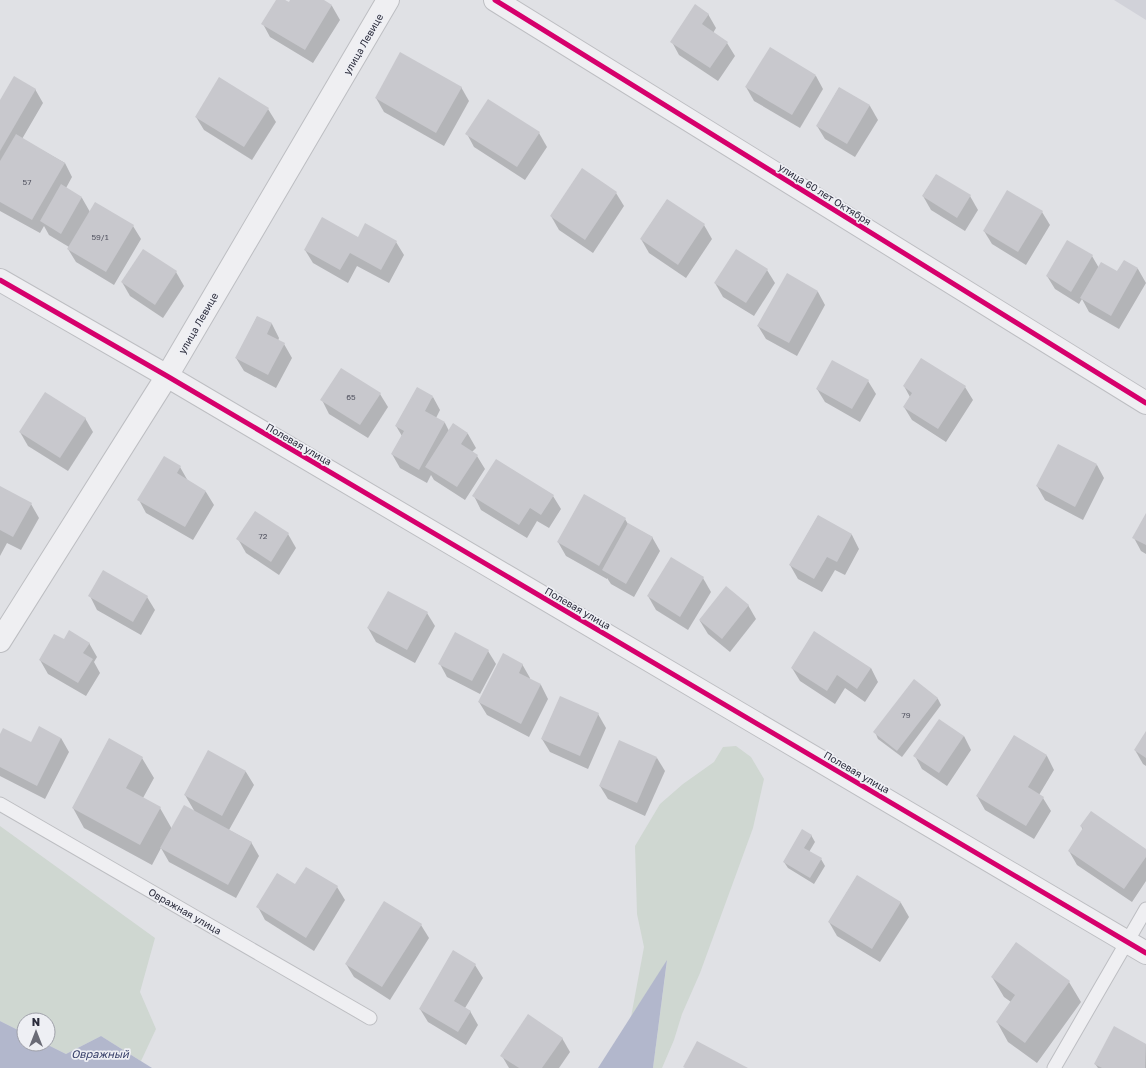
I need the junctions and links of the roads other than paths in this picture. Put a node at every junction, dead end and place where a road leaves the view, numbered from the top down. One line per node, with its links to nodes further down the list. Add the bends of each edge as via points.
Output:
1 (388, 0): 4 (street, улица Левице)
2 (494, 0): 5 (street, улица 60 лет Октября)
3 (0, 280): 4 (street, Полевая улица)
4 (167, 376): 6 (street, улица Левице); 9 (street, Полевая улица)
5 (1146, 404)
6 (0, 640)
7 (0, 804): 11 (lane, Овражная улица)
8 (1146, 909): 9 (lane)
9 (1127, 942): 10 (street, Полевая улица); 12 (lane)
10 (1146, 953)
11 (370, 1018)
12 (1054, 1068)

